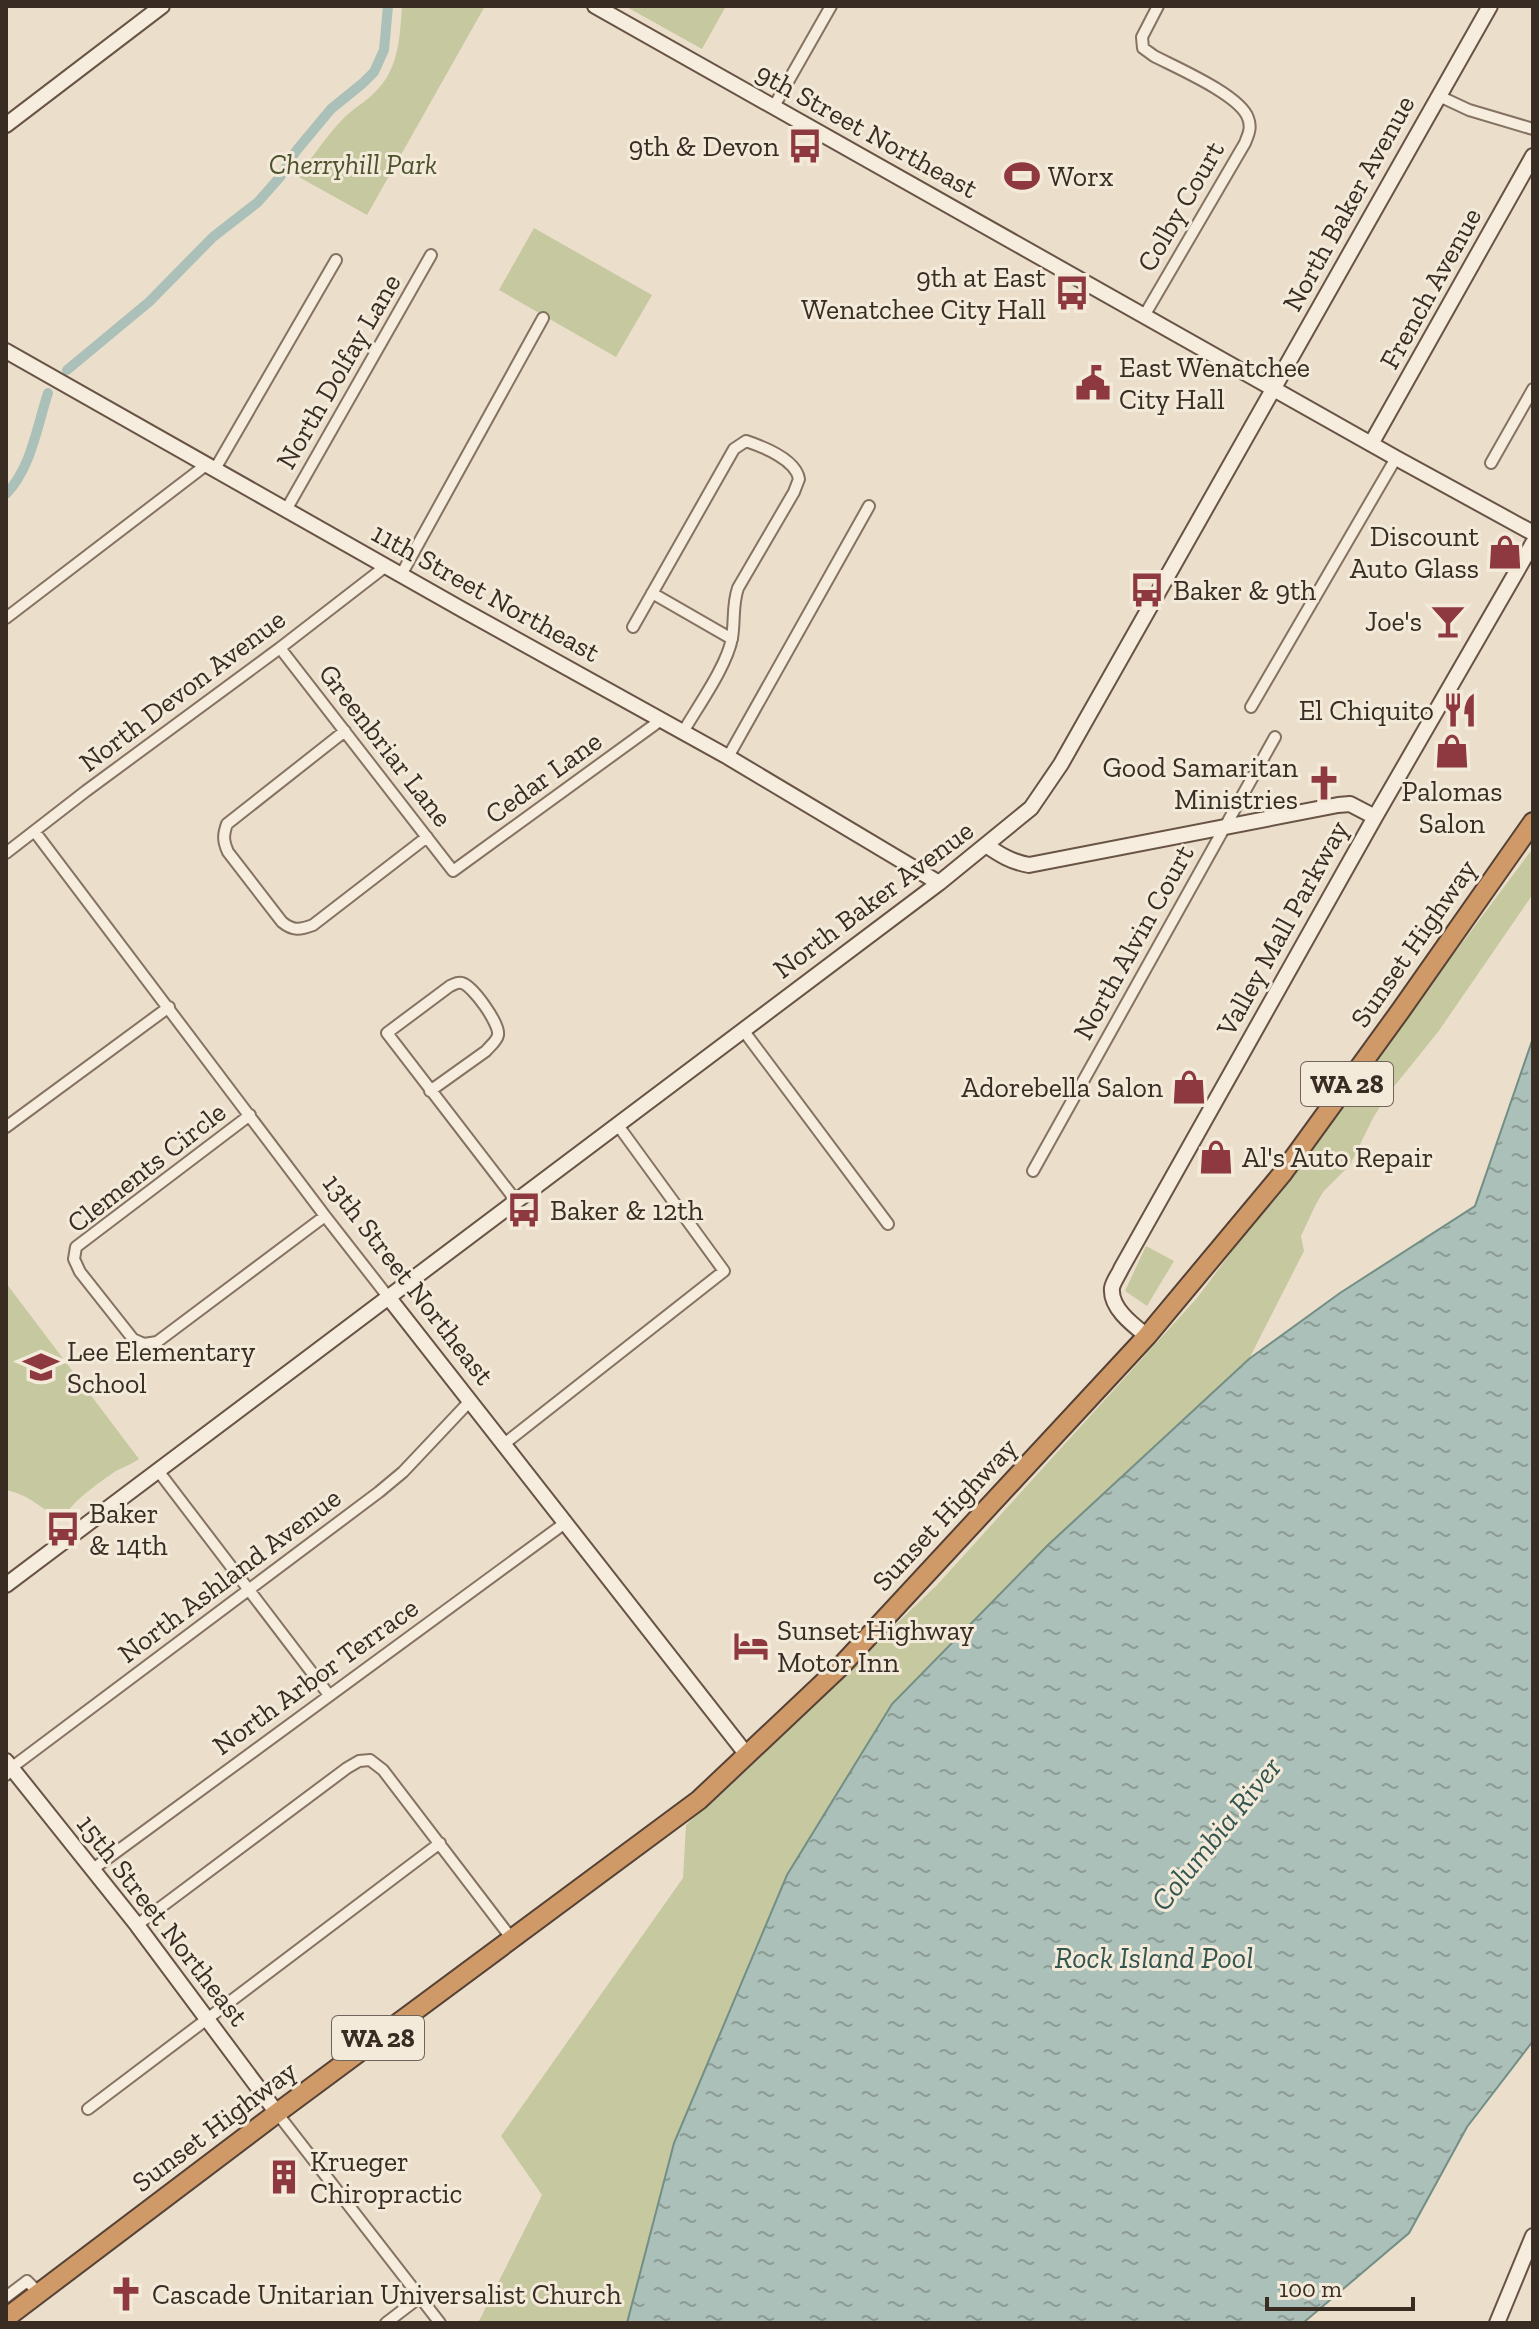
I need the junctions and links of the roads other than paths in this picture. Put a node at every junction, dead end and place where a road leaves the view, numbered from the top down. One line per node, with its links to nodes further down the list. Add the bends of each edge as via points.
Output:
1 (162, 6): 6 (main road)
2 (595, 6): 8 (main road, 9th Street Northeast)
3 (831, 6): 8 (street)
4 (1158, 6): 14 (street, Colby Court, via 1142,37 1146,51 1228,96 1243,109 1249,132)
5 (1490, 6): 7 (main road, North Baker Avenue)
6 (146, 11): 9 (main road)
7 (1439, 96): 10 (street); 17 (main road, North Baker Avenue)
8 (773, 108): 14 (main road, 9th Street Northeast)
9 (6, 125)
10 (1533, 129)
11 (1533, 156): 19 (main road, French Avenue)
12 (431, 255): 24 (street, North Dolfay Lane)
13 (336, 260): 22 (street)
14 (1144, 316): 17 (main road, 9th Street Northeast)
15 (543, 318): 28 (street)
16 (6, 351): 22 (main road, 11th Street Northeast)
17 (1274, 389): 19 (main road, 9th Street Northeast); 45 (main road, North Baker Avenue, via 1061,764 1031,808)
18 (1533, 389): 21 (street)
19 (1371, 444): 20 (main road, 9th Street Northeast)
20 (1396, 458): 25 (main road, 9th Street Northeast); 34 (street)
21 (1491, 463)
22 (210, 467): 24 (main road, 11th Street Northeast); 30 (street)
23 (869, 506): 39 (street)
24 (286, 510): 27 (main road, 11th Street Northeast)
25 (1533, 533)
26 (1533, 543): 40 (main road, Valley Mall Parkway)
27 (386, 566): 28 (main road, 11th Street Northeast); 33 (street, North Devon Avenue)
28 (401, 575): 35 (main road, 11th Street Northeast)
29 (652, 593): 31 (street); 32 (street); 32 (street, via 734,449 746,441 766,450 794,467 799,479 738,588)
30 (6, 618)
31 (633, 627)
32 (732, 639): 37 (street)
33 (280, 648): 36 (street, Greenbriar Lane); 43 (street, North Devon Avenue)
34 (1251, 707)
35 (661, 720): 37 (main road, 11th Street Northeast); 47 (street, Cedar Lane)
36 (345, 731): 44 (street, Greenbriar Lane); 44 (street, via 227,824 224,844 246,876 282,922 298,930 313,925)
37 (683, 732): 39 (main road, 11th Street Northeast)
38 (1275, 737): 42 (street, North Alvin Court)
39 (728, 757): 48 (main road, 11th Street Northeast)
40 (1375, 817): 42 (main road, via 1350,804); 60 (main road, Valley Mall Parkway, via 1112,1288 1115,1304)
41 (1533, 822): 60 (highway, Sunset Highway / WA 28, via 1282,1174)
42 (1226, 825): 45 (main road, via 1029,865); 55 (street, North Alvin Court)
43 (35, 832): 46 (street, North Devon Avenue); 49 (street, 13th Street Northeast)
44 (427, 837): 47 (street, Greenbriar Lane)
45 (986, 845): 48 (main road, North Baker Avenue)
46 (6, 853)
47 (453, 871)
48 (939, 883): 50 (main road, North Baker Avenue)
49 (169, 1007): 52 (street, 13th Street Northeast); 54 (street)
50 (743, 1030): 53 (main road, North Baker Avenue); 58 (street)
51 (430, 1091): 51 (street, via 486,1051 498,1035 466,984 450,986 387,1033); 56 (street)
52 (250, 1115): 57 (street, 13th Street Northeast); 57 (street, Clements Circle, via 76,1247 80,1272 133,1339 157,1342)
53 (617, 1124): 56 (main road, North Baker Avenue); 62 (street, via 724,1271)
54 (6, 1127)
55 (1033, 1171)
56 (517, 1202): 59 (main road, North Baker Avenue)
57 (325, 1216): 59 (street, 13th Street Northeast)
58 (888, 1224)
59 (389, 1298): 61 (main road, 13th Street Northeast); 63 (main road, North Baker Avenue)
60 (1147, 1336): 68 (highway, Sunset Highway / WA 28, via 841,1666)
61 (470, 1401): 62 (main road, 13th Street Northeast); 66 (street, North Ashland Avenue, via 403,1472)
62 (504, 1444): 64 (main road, 13th Street Northeast)
63 (159, 1472): 65 (main road, North Baker Avenue); 66 (street)
64 (565, 1523): 67 (street, North Arbor Terrace); 68 (main road, 13th Street Northeast)
65 (6, 1585)
66 (250, 1590): 67 (street); 69 (street, North Ashland Avenue)
67 (329, 1695): 71 (street, North Arbor Terrace)
68 (747, 1755): 73 (highway, Sunset Highway / WA 28, via 699,1800)
69 (8, 1768): 71 (main road, 15th Street Northeast)
70 (440, 1843): 72 (street, via 383,1770 370,1760 359,1761); 73 (street); 74 (street)
71 (93, 1869): 72 (main road, 15th Street Northeast)
72 (137, 1925): 74 (main road, 15th Street Northeast)
73 (512, 1939): 76 (highway, Sunset Highway / WA 28)
74 (207, 2018): 75 (street); 76 (main road, 15th Street Northeast)
75 (88, 2109)
76 (277, 2113): 78 (highway, Sunset Highway / WA 28); 80 (street)
77 (1533, 2236): 84 (main road)
78 (39, 2293): 79 (street, via 27,2281); 81 (highway, Sunset Highway / WA 28)
79 (6, 2297)
80 (420, 2297): 82 (street); 83 (street)
81 (6, 2318)
82 (386, 2323)
83 (440, 2323)
84 (1497, 2323)

